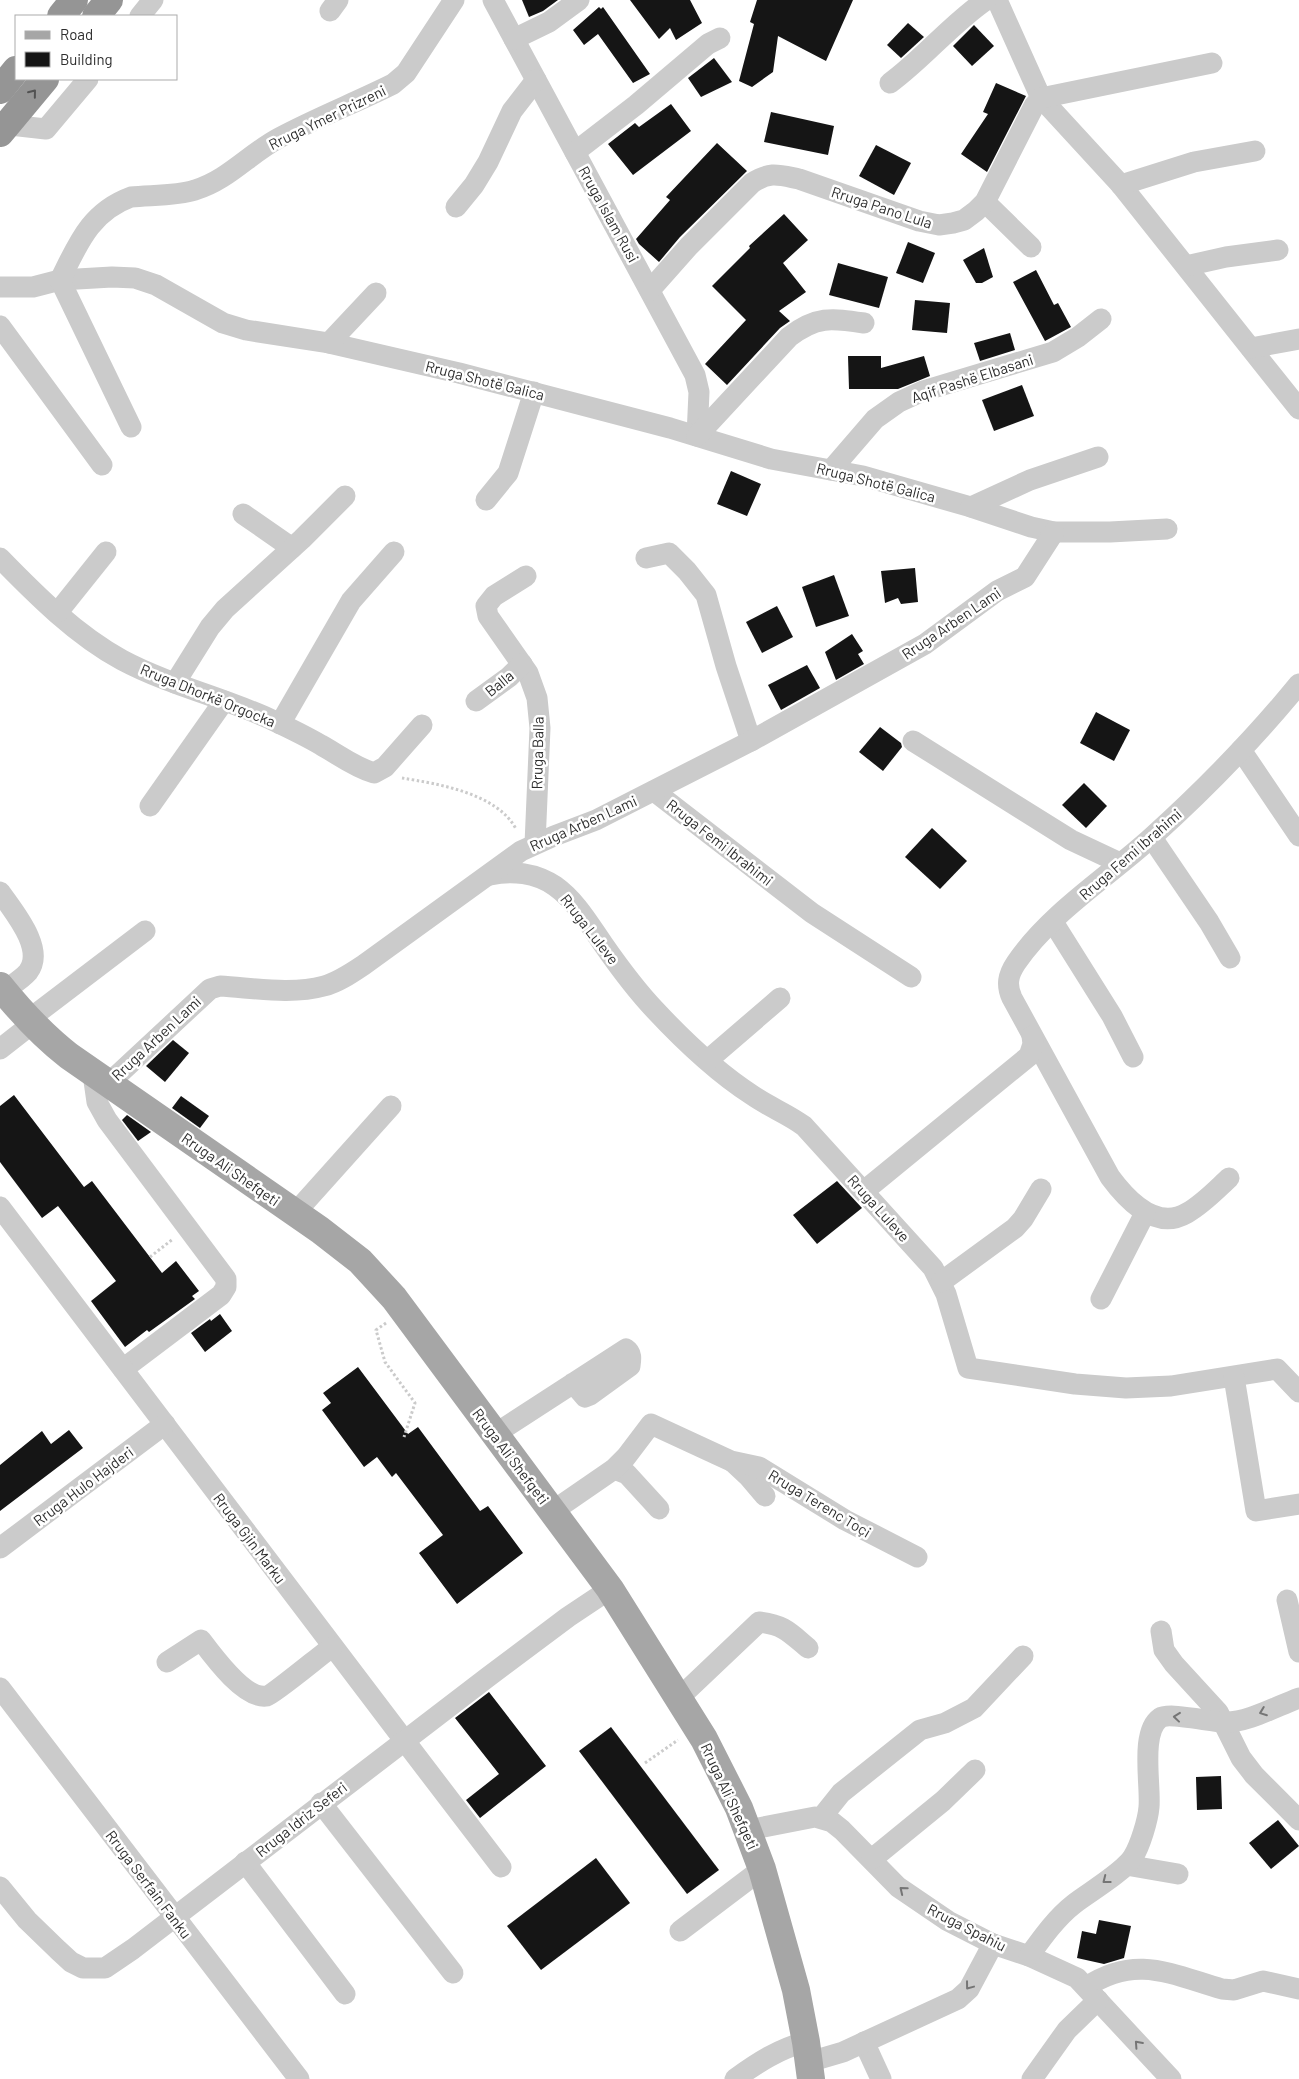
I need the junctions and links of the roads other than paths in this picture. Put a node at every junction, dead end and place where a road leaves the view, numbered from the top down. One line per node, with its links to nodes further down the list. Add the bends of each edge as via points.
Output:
1 (74, 0): 9 (highway)
2 (109, 0): 10 (highway)
3 (153, 0): 11 (street)
4 (454, 0): 32 (street, Rruga Ymer Prizreni, via 406,73 393,84 277,138 211,184 194,191 131,197 110,206 86,230)
5 (493, 0): 13 (street, Rruga Islam Rusi)
6 (579, 0): 13 (street, via 549,22)
7 (986, 0): 19 (street)
8 (997, 0): 21 (street)
9 (62, 15)
10 (97, 15)
11 (141, 15)
12 (720, 38): 25 (street, via 708,44)
13 (514, 39): 18 (street, Rruga Islam Rusi)
14 (1212, 63): 21 (street)
15 (15, 71): 20 (highway)
16 (44, 80): 23 (highway, one-way to 16, bridge)
17 (87, 80): 22 (street, via 46,129)
18 (536, 80): 25 (street, Rruga Islam Rusi); 28 (street, via 512,111 488,162)
19 (890, 83)
20 (0, 90)
21 (1041, 98): 26 (street); 27 (street, Rruga Pano Lula)
22 (0, 124)
23 (0, 133)
24 (1255, 151): 26 (street, via 1194,162)
25 (575, 152): 34 (street, Rruga Islam Rusi)
26 (1121, 185): 31 (street)
27 (985, 202): 29 (street); 34 (street, Rruga Pano Lula, via 964,220 940,225 919,221 799,179 779,174 764,175 689,246)
28 (456, 207)
29 (1031, 248)
30 (1278, 250): 31 (street)
31 (1186, 266): 41 (street)
32 (60, 280): 33 (street, Rruga Shotë Galica, via 32,287); 40 (street, Rruga Shotë Galica, via 135,278 223,323 246,330); 44 (street)
33 (0, 286)
34 (650, 290): 45 (street, Rruga Islam Rusi, via 695,375 699,392)
35 (376, 293): 40 (street)
36 (1102, 319): 48 (street, Aqif Pashë Elbasani, via 1053,352 923,391 899,402 875,419)
37 (864, 323): 45 (street, via 822,320 804,325)
38 (0, 326): 47 (street)
39 (1299, 339): 41 (street)
40 (329, 343): 42 (street, Rruga Shotë Galica)
41 (1251, 348): 43 (street)
42 (534, 392): 45 (street, Rruga Shotë Galica); 50 (street, via 508,473)
43 (1299, 409)
44 (131, 427)
45 (697, 436): 48 (street, Rruga Shotë Galica, via 771,459)
46 (1098, 457): 51 (street, via 1030,480)
47 (102, 465)
48 (831, 470): 51 (street, Rruga Shotë Galica)
49 (345, 496): 55 (street)
50 (486, 500)
51 (971, 507): 54 (street, Rruga Shotë Galica)
52 (243, 514): 55 (street)
53 (1167, 529): 54 (street, Rruga Shotë Galica)
54 (1054, 532): 69 (street, Rruga Arben Lami, via 1026,577 997,591 925,644)
55 (292, 548): 63 (street, via 225,609 210,627)
56 (106, 552): 61 (street)
57 (394, 552): 67 (street, via 351,601)
58 (646, 558): 69 (street, via 669,553 706,595)
59 (1, 562): 61 (street, Rruga Dhorkë Orgocka)
60 (526, 576): 62 (street, Rruga Balla, via 494,596 486,606 488,616)
61 (58, 612): 63 (street, Rruga Dhorkë Orgocka, via 96,644 123,660)
62 (522, 664): 66 (street, Balla); 76 (street, Rruga Balla, via 537,698 540,728)
63 (176, 683): 65 (street, Rruga Dhorkë Orgocka)
64 (1299, 684): 71 (street, Rruga Femi Ibrahimi)
65 (224, 701): 67 (street, Rruga Dhorkë Orgocka); 73 (street)
66 (476, 701)
67 (280, 724): 68 (street, Rruga Dhorkë Orgocka, via 360,769 374,773 385,767)
68 (422, 725)
69 (751, 740): 72 (street, Rruga Arben Lami)
70 (913, 741): 77 (street, via 1071,840)
71 (1241, 750): 74 (street); 75 (street, Rruga Femi Ibrahimi)
72 (654, 791): 76 (street, Rruga Arben Lami, via 596,820); 83 (street, Rruga Femi Ibrahimi, via 812,913)
73 (150, 806)
74 (1299, 836)
75 (1152, 838): 77 (street, Rruga Femi Ibrahimi); 82 (street)
76 (528, 848): 78 (street, Rruga Arben Lami)
77 (1120, 863): 80 (street, Rruga Femi Ibrahimi)
78 (483, 878): 90 (street, Rruga Luleve, via 504,872 522,873 554,886 581,913 654,1010); 91 (street, Rruga Arben Lami, via 366,964 326,986 304,989 220,986 210,989)
79 (0, 892): 84 (street, via 22,924 34,951 29,971)
80 (1053, 922): 87 (street, Rruga Femi Ibrahimi, via 1017,962 1008,979 1008,989); 89 (street, via 1112,1016)
81 (145, 931): 86 (street)
82 (1230, 958)
83 (911, 977)
84 (2, 989): 86 (main road, Rruga Ali Shefqeti)
85 (780, 998): 90 (street)
86 (30, 1022): 88 (street); 91 (main road, Rruga Ali Shefqeti)
87 (1032, 1036): 95 (street, via 1033,1044 1028,1056); 98 (street, Rruga Femi Ibrahimi, via 1110,1177 1123,1195)
88 (0, 1049)
89 (1133, 1057)
90 (708, 1060): 95 (street, Rruga Luleve, via 754,1097 804,1126)
91 (100, 1079): 97 (main road, Rruga Ali Shefqeti); 101 (street, via 97,1102 107,1120 226,1280 221,1295)
92 (391, 1106): 97 (street)
93 (1229, 1178): 98 (street, Rruga Femi Ibrahimi, via 1186,1214 1172,1219)
94 (1041, 1189): 99 (street, via 1015,1228)
95 (864, 1191): 99 (street, Rruga Luleve, via 933,1268)
96 (0, 1208): 101 (street, Rruga Gjin Marku)
97 (295, 1213): 108 (main road, Rruga Ali Shefqeti, via 346,1251 380,1282)
98 (1145, 1213): 100 (street)
99 (941, 1282): 104 (street, Rruga Luleve, via 968,1368 1126,1388 1171,1386)
100 (1101, 1299)
101 (123, 1369): 107 (street, Rruga Gjin Marku)
102 (1277, 1370): 103 (street, Rruga Luleve); 104 (street, Rruga Luleve); 106 (street)
103 (1299, 1370)
104 (1234, 1377): 112 (street, via 1256,1512)
105 (572, 1383): 108 (street)
106 (1299, 1392)
107 (165, 1424): 115 (street, Rruga Hulo Hajderi); 120 (street, Rruga Gjin Marku)
108 (494, 1434): 114 (main road, Rruga Ali Shefqeti)
109 (731, 1460): 110 (street, Rruga Terenc Toçi, via 651,1424); 111 (street); 116 (street, Rruga Terenc Toçi, via 772,1473 837,1516)
110 (614, 1469): 113 (street, via 627,1474); 114 (street, Rruga Terenc Toçi)
111 (765, 1496)
112 (1299, 1504)
113 (659, 1509)
114 (553, 1511): 117 (main road, Rruga Ali Shefqeti)
115 (0, 1547)
116 (917, 1557)
117 (610, 1589): 126 (main road, Rruga Ali Shefqeti); 129 (street, Rruga Idriz Seferi)
118 (1287, 1600): 122 (street)
119 (1162, 1632): 128 (street, via 1164,1650)
120 (332, 1647): 124 (street, via 268,1696 254,1696 243,1687 201,1640); 129 (street, Rruga Gjin Marku)
121 (808, 1648): 126 (street, via 776,1624 759,1622)
122 (1299, 1652)
123 (1023, 1656): 132 (street, via 974,1708 945,1723 920,1730 841,1793)
124 (167, 1662)
125 (0, 1688): 142 (street, Rruga Serfain Fanku)
126 (679, 1698): 134 (main road, Rruga Ali Shefqeti, via 721,1772)
127 (1299, 1698): 128 (street, one-way to 128, via 1240,1721)
128 (1225, 1723): 133 (street, via 1241,1758); 137 (street, one-way to 137, via 1173,1716 1158,1719 1147,1752 1149,1806 1146,1822 1133,1858)
129 (404, 1740): 131 (street, Rruga Idriz Seferi); 138 (street, Rruga Gjin Marku)
130 (975, 1770): 135 (street, via 943,1801)
131 (322, 1803): 136 (street, Rruga Idriz Seferi); 146 (street)
132 (821, 1818): 134 (street); 135 (street, Rruga Spahiu, via 842,1830)
133 (1299, 1820)
134 (748, 1830): 139 (main road, Rruga Ali Shefqeti)
135 (872, 1859): 144 (street, Rruga Spahiu, one-way to 135, via 918,1902 898,1887)
136 (245, 1862): 142 (street, Rruga Idriz Seferi); 148 (street)
137 (1126, 1865): 140 (street); 145 (street, one-way to 145, via 1061,1916)
138 (502, 1867)
139 (762, 1869): 143 (street); 151 (main road, Rruga Ali Shefqeti, via 787,1954)
140 (1178, 1874)
141 (0, 1887): 142 (street, Rruga Idriz Seferi, via 27,1920 72,1962 83,1968 105,1968)
142 (175, 1917): 152 (street, Rruga Serfain Fanku)
143 (680, 1931)
144 (993, 1944): 145 (street, Rruga Spahiu); 150 (street, one-way to 150, via 969,1989 958,1999)
145 (1028, 1956): 149 (street, Rruga Spahiu, via 1067,1972)
146 (453, 1973)
147 (1299, 1990): 149 (street, via 1263,1981 1234,1990 1222,1990 1149,1969 1129,1968 1112,1972)
148 (345, 1994)
149 (1092, 1994): 155 (street); 156 (street, Rruga Spahiu, one-way to 149)
150 (864, 2042): 151 (street, via 843,2052); 154 (street)
151 (808, 2061): 153 (street, via 793,2045)
152 (299, 2079)
153 (736, 2079)
154 (881, 2079)
155 (1032, 2079)
156 (1171, 2079)

